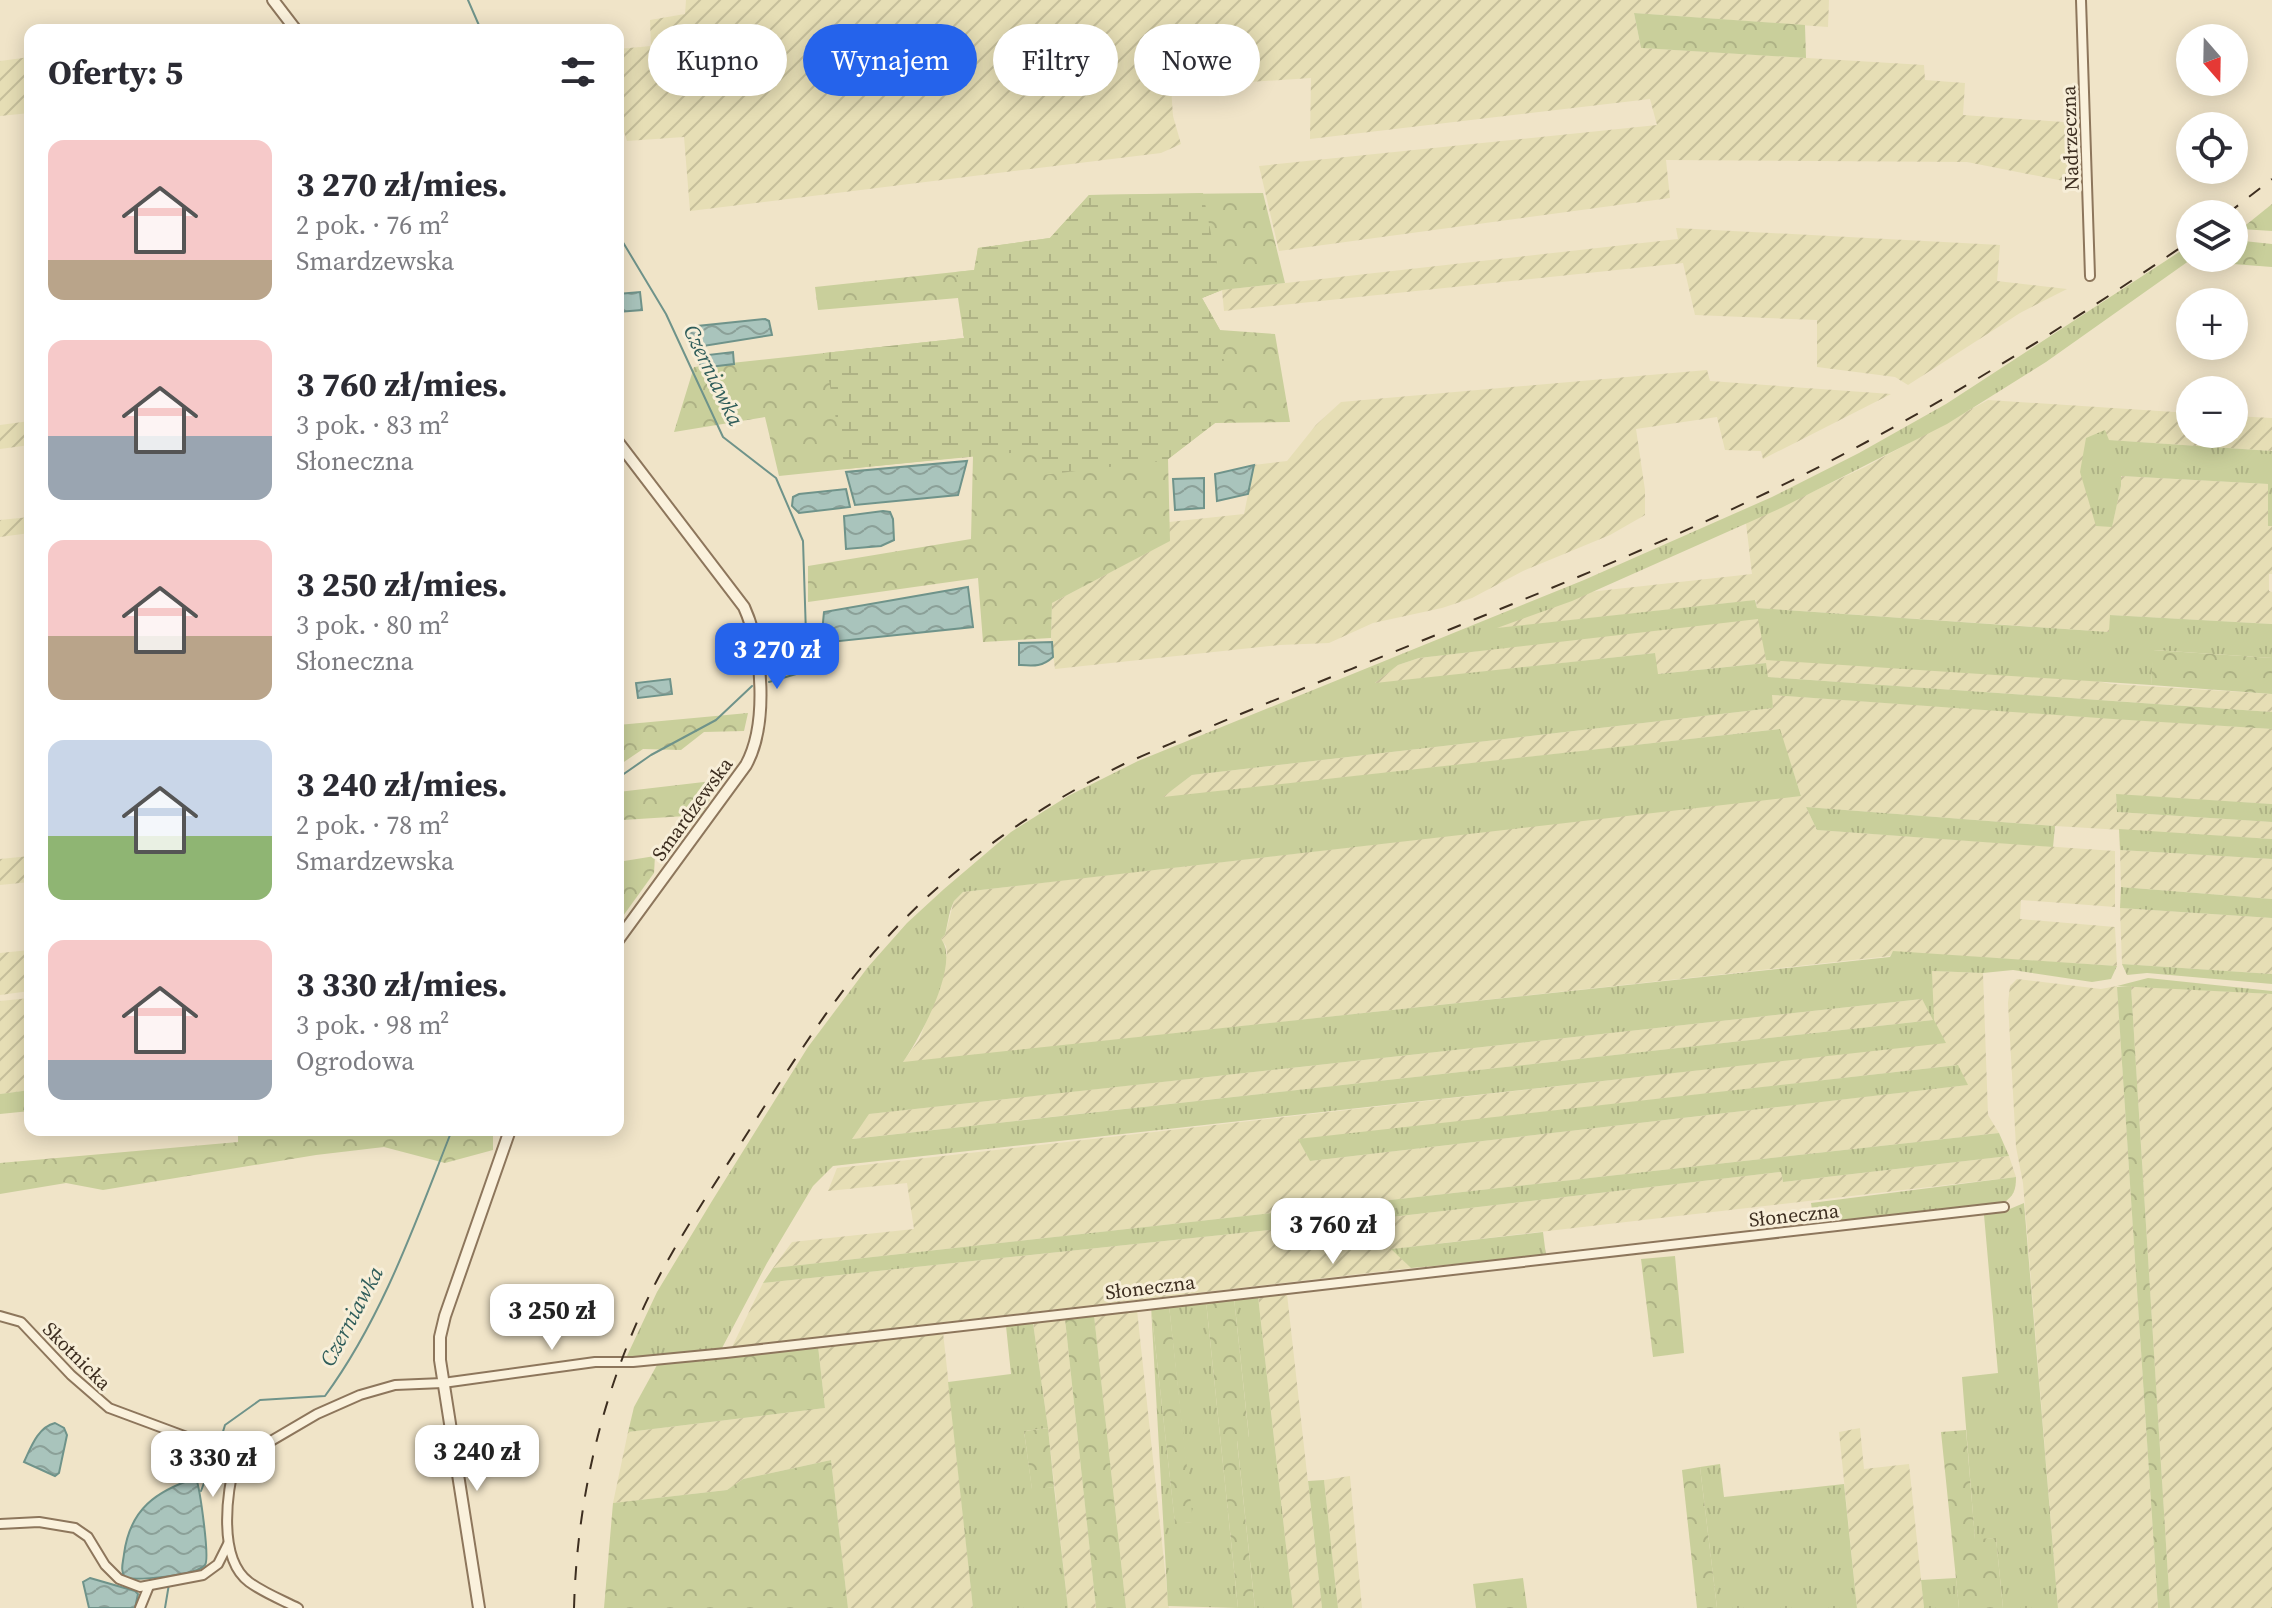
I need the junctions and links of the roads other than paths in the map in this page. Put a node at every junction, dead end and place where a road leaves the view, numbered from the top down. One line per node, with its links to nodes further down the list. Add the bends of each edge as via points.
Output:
1 (273, 0): 3 (street)
2 (2081, 0): 4 (street, Nadrzeczna)
3 (291, 24)
4 (2090, 276)
5 (624, 450): 6 (street, Smardzewska, via 744,607 753,634 762,712 746,765)
6 (624, 932)
7 (508, 1136): 10 (street, via 442,1326)
8 (2004, 1207): 10 (street, Słoneczna)
9 (0, 1316): 11 (street, Skotnicka, via 21,1322 109,1408)
10 (443, 1383): 11 (street, via 370,1391); 17 (street)
11 (236, 1458): 13 (street, via 229,1484)
12 (0, 1524): 14 (street, via 39,1522 75,1528 119,1579)
13 (228, 1544): 14 (street, via 218,1564 203,1575); 16 (street, via 248,1581)
14 (149, 1586): 15 (street)
15 (140, 1608)
16 (298, 1608)
17 (479, 1608)

